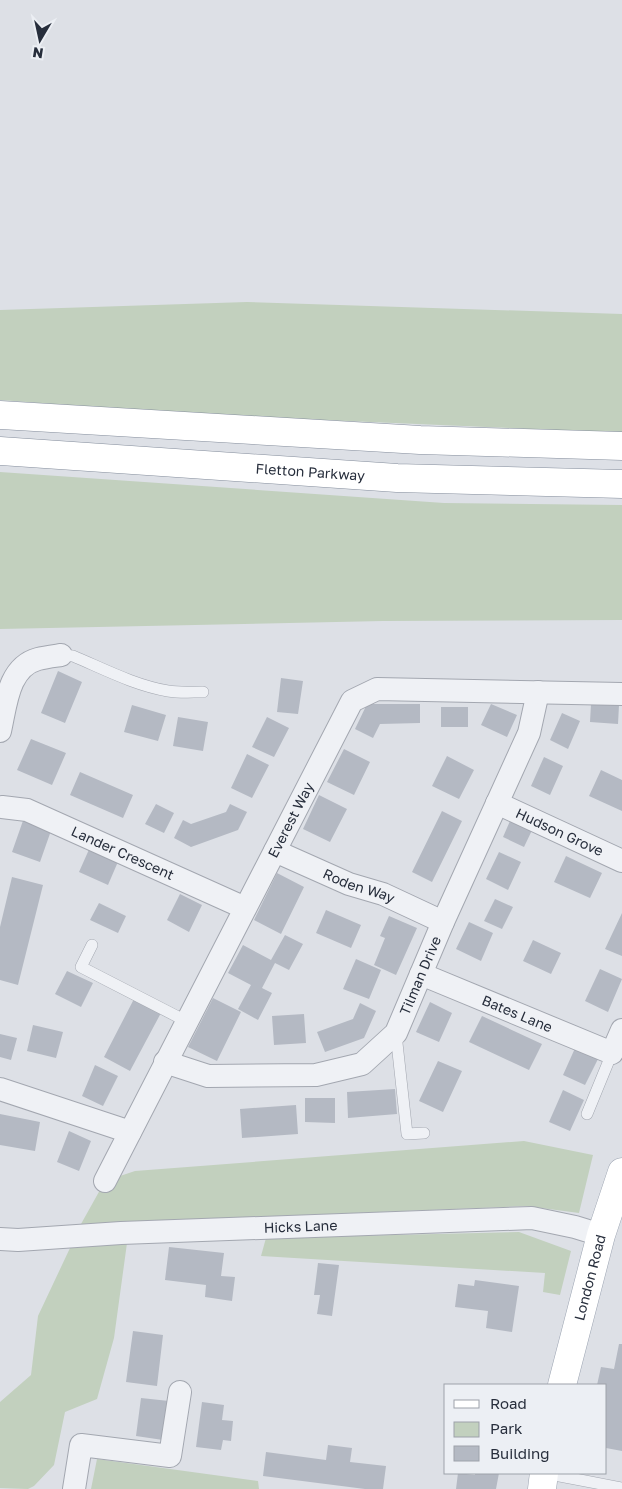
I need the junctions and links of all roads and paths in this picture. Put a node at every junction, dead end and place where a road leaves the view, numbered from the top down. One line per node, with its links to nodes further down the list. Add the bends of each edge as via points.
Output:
1 (0, 415): 2 (main road, via 420,440)
2 (622, 446)
3 (0, 451): 4 (main road, Fletton Parkway, via 396,478)
4 (622, 484)
5 (61, 655): 6 (lane, via 73,656 145,686 170,692); 9 (street, via 25,665 14,677)
6 (203, 692)
7 (538, 692): 8 (street, Everest Way); 10 (street, Tilman Drive, via 529,733); 12 (street, Everest Way, via 377,689 352,701)
8 (622, 694)
9 (0, 730)
10 (497, 803): 13 (street, Hudson Grove); 15 (street, Tilman Drive)
11 (1, 807): 14 (street, Lander Crescent, via 27,810)
12 (275, 851): 14 (street, Everest Way); 15 (street, Roden Way)
13 (622, 861)
14 (245, 908): 18 (street, Everest Way)
15 (443, 922): 17 (street, Tilman Drive)
16 (92, 945): 18 (lane, via 81,967)
17 (421, 974): 20 (street, Tilman Drive); 21 (street, Bates Lane)
18 (186, 1021): 22 (street, Everest Way)
19 (622, 1030): 21 (street)
20 (396, 1033): 22 (street, Tilman Drive, via 362,1064 316,1075 208,1076); 26 (lane, via 407,1134)
21 (612, 1053): 24 (lane)
22 (165, 1062): 25 (street, Everest Way)
23 (0, 1089): 25 (street)
24 (587, 1114)
25 (130, 1132): 28 (street, Everest Way)
26 (424, 1133)
27 (622, 1172): 29 (main road, London Road)
28 (105, 1181)
29 (601, 1235): 30 (street, Hicks Lane, via 532,1218); 32 (main road, London Road)
30 (9, 1239)
31 (602, 1275): 33 (lane)
32 (562, 1384)
33 (572, 1384)
34 (180, 1392): 37 (street, via 170,1456 81,1445)
35 (546, 1476): 36 (lane); 38 (lane)
36 (622, 1488)
37 (74, 1489)
38 (549, 1489)

